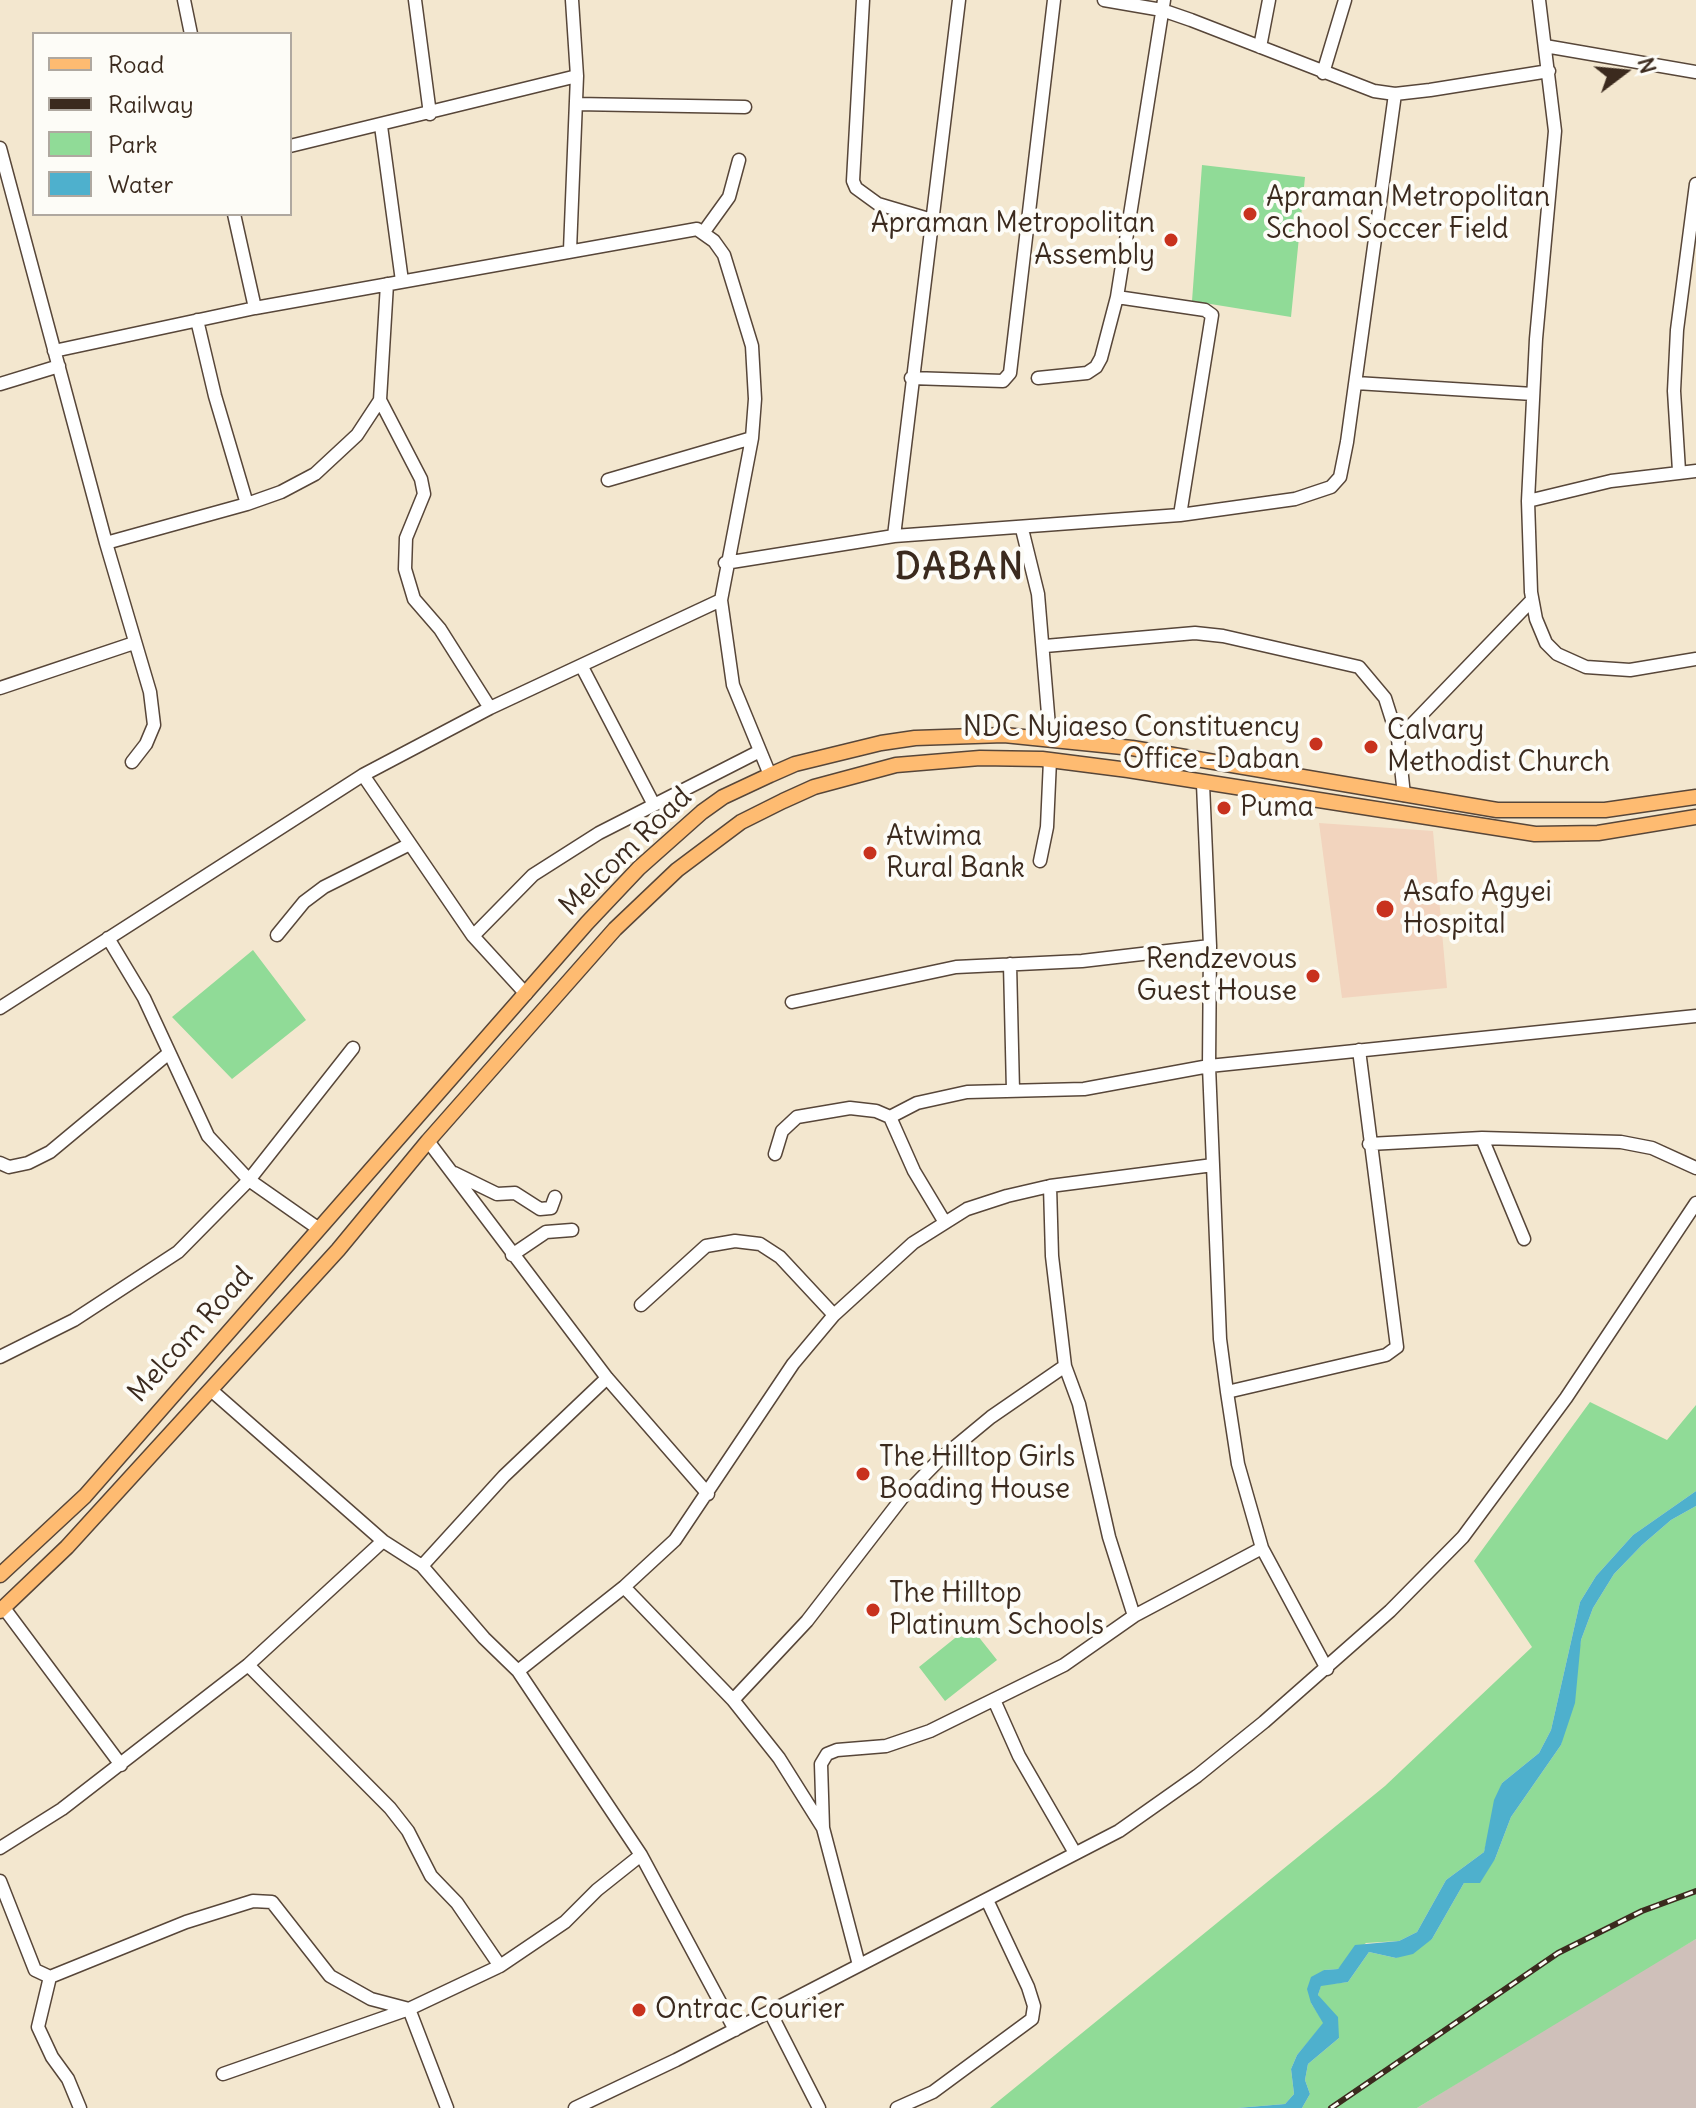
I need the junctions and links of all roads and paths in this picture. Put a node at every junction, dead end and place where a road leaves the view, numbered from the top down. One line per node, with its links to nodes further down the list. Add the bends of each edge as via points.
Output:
1 (184, 0): 12 (street)
2 (415, 0): 22 (street)
3 (572, 0): 18 (street)
4 (863, 0): 29 (street, via 853,181 878,204)
5 (959, 0): 29 (street)
6 (1054, 0): 39 (street, via 1010,373 1003,381)
7 (1104, 0): 11 (street)
8 (1269, 0): 14 (street)
9 (1345, 0): 17 (street)
10 (1539, 0): 13 (street)
11 (1163, 5): 14 (street); 34 (street)
12 (191, 32)
13 (1545, 46): 15 (street); 16 (street)
14 (1260, 47): 17 (street)
15 (1549, 71): 19 (street); 43 (street, via 1555,131)
16 (1696, 72)
17 (1323, 73): 19 (street)
18 (577, 76): 20 (street); 22 (street)
19 (1395, 94): 41 (street)
20 (576, 104): 21 (street); 31 (street)
21 (745, 107)
22 (430, 114): 23 (street)
23 (381, 126): 24 (street); 32 (street)
24 (292, 146)
25 (0, 148): 37 (street)
26 (739, 160): 30 (street, via 729,197)
27 (1696, 184): 46 (street, via 1677,330)
28 (234, 216): 35 (street)
29 (932, 220): 39 (street)
30 (703, 233): 31 (street, via 678,231); 45 (street, via 724,255 752,346)
31 (570, 250): 32 (street)
32 (402, 281): 33 (street)
33 (387, 284): 35 (street); 44 (street)
34 (1117, 297): 40 (street, via 1096,367 1074,376); 51 (street, via 1212,315)
35 (255, 308): 36 (street)
36 (197, 320): 37 (street); 50 (street)
37 (54, 351): 38 (street)
38 (59, 366): 42 (street); 54 (street)
39 (911, 378): 53 (street)
40 (1038, 378)
41 (1356, 383): 43 (street); 51 (street, via 1340,477 1331,487 1295,499)
42 (0, 384)
43 (1533, 394): 49 (street)
44 (380, 400): 50 (street, via 357,435 315,474); 63 (street, via 424,494 406,538 405,569 414,599 440,629)
45 (752, 438): 48 (street); 55 (street)
46 (1679, 471): 47 (street); 49 (street)
47 (1696, 471)
48 (608, 480)
49 (1528, 501): 57 (street)
50 (247, 504): 54 (street)
51 (1180, 515): 52 (street)
52 (1022, 529): 53 (street); 59 (street)
53 (894, 536): 55 (street)
54 (106, 543): 58 (street)
55 (725, 563): 56 (street)
56 (721, 600): 61 (street); 66 (street, via 733,685)
57 (1532, 600): 60 (street, via 1546,643 1575,664 1630,670); 65 (street)
58 (134, 643): 62 (street); 68 (street, via 154,725)
59 (1045, 646): 64 (street); 65 (street, via 1195,633 1343,661 1372,678 1385,698)
60 (1696, 659)
61 (582, 667): 63 (street); 76 (street)
62 (0, 688)
63 (490, 708): 70 (street)
64 (1050, 738): 69 (main road, Melcom Road); 71 (main road, Melcom Road, via 915,738 816,758)
65 (1398, 739): 73 (street)
66 (758, 752): 71 (street); 76 (street)
67 (1050, 760): 72 (main road); 75 (main road, via 980,758 896,765); 79 (street)
68 (132, 762)
69 (1208, 762): 72 (main road); 73 (main road, Melcom Road)
70 (363, 775): 78 (street); 82 (street)
71 (770, 775): 75 (main road); 85 (main road, Melcom Road, via 723,797 670,839)
72 (1203, 784): 77 (main road, via 1535,834 1598,833); 83 (street)
73 (1404, 795): 74 (main road, Melcom Road, via 1528,813 1605,810)
74 (1696, 797)
75 (783, 801): 96 (main road, via 741,822 677,870 615,929)
76 (653, 803): 81 (street, via 533,875)
77 (1696, 817)
78 (410, 844): 80 (street, via 324,887); 81 (street)
79 (1040, 861)
80 (277, 935)
81 (473, 936): 85 (street)
82 (108, 938): 86 (street); 91 (street)
83 (1210, 946): 84 (street); 92 (street)
84 (1010, 964): 87 (street, via 923,972); 93 (street)
85 (526, 994): 108 (main road, Melcom Road)
86 (2, 1001)
87 (792, 1002)
88 (1696, 1016): 90 (street)
89 (353, 1048): 103 (street)
90 (1359, 1050): 92 (street); 97 (street)
91 (169, 1053): 99 (street, via 50,1152 28,1163); 103 (street, via 208,1136)
92 (1209, 1066): 93 (street, via 1084,1089); 100 (street)
93 (1013, 1091): 94 (street, via 935,1098)
94 (890, 1117): 98 (street, via 850,1108 797,1117 782,1131); 107 (street)
95 (1482, 1138): 97 (street); 101 (street, via 1621,1142 1652,1148); 110 (street)
96 (428, 1141): 102 (street); 118 (main road)
97 (1369, 1144): 119 (street, via 1397,1347 1386,1355)
98 (775, 1154)
99 (0, 1163)
100 (1213, 1165): 104 (street); 119 (street)
101 (1696, 1168)
102 (452, 1172): 105 (street, via 497,1194 515,1193 540,1209 551,1208); 111 (street)
103 (249, 1180): 108 (street); 114 (street, via 178,1252 61,1328)
104 (1050, 1186): 107 (street, via 993,1200); 115 (street)
105 (555, 1197)
106 (1696, 1203): 129 (street, via 1566,1398 1463,1537)
107 (944, 1221): 113 (street)
108 (319, 1229): 116 (main road, Melcom Road)
109 (572, 1230): 111 (street, via 546,1232)
110 (1524, 1239)
111 (512, 1255): 117 (street)
112 (641, 1305): 113 (street, via 706,1246 735,1241 760,1244 780,1257)
113 (834, 1315): 120 (street, via 775,1390)
114 (0, 1357)
115 (1065, 1366): 127 (street); 131 (street, via 939,1460 902,1498 807,1621)
116 (191, 1372): 118 (main road); 124 (main road, Melcom Road, via 85,1496)
117 (607, 1378): 120 (street); 123 (street, via 504,1476)
118 (211, 1390): 121 (street); 126 (main road, via 67,1547)
119 (1227, 1392): 122 (street, via 1238,1464)
120 (708, 1494): 125 (street, via 675,1540)
121 (383, 1541): 123 (street); 128 (street)
122 (1262, 1548): 127 (street); 129 (street)
123 (422, 1566): 130 (street)
124 (0, 1575)
125 (624, 1587): 130 (street); 131 (street)
126 (2, 1609): 133 (street)
127 (1134, 1616): 132 (street, via 1064,1665)
128 (248, 1665): 133 (street); 141 (street, via 390,1808 431,1876 457,1903)
129 (1327, 1669): 136 (street, via 1197,1776 1119,1831)
130 (518, 1671): 137 (street)
131 (733, 1700): 134 (street, via 779,1758)
132 (994, 1700): 134 (street, via 886,1746 827,1754 821,1764); 136 (street, via 1019,1756)
133 (121, 1765): 135 (street)
134 (823, 1828): 140 (street)
135 (0, 1848)
136 (1075, 1853): 139 (street)
137 (641, 1855): 141 (street, via 565,1922); 145 (street)
138 (0, 1881): 142 (street, via 35,1970)
139 (987, 1900): 140 (street); 152 (street, via 1028,1987 1032,2019 933,2092)
140 (859, 1965): 144 (street)
141 (500, 1966): 143 (street)
142 (50, 1977): 143 (street, via 150,1935 266,1900 278,1907 330,1976 371,1999); 148 (street, via 38,2027)
143 (409, 2009): 146 (street); 149 (street)
144 (770, 2012): 145 (street); 151 (street)
145 (735, 2030): 147 (street)
146 (223, 2074)
147 (602, 2103): 150 (street)
148 (80, 2108)
149 (447, 2108)
150 (575, 2108)
151 (819, 2108)
152 (897, 2108)

